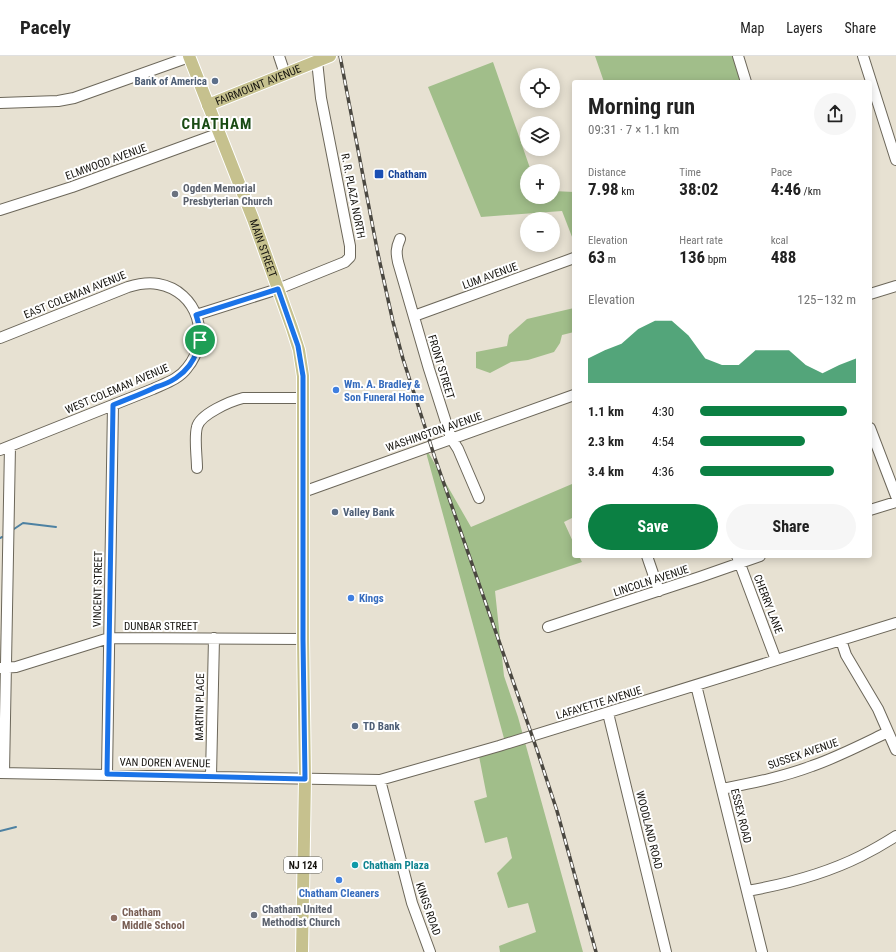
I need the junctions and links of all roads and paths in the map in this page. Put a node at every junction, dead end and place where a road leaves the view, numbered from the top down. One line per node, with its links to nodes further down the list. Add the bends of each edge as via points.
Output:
1 (189, 56): 11 (street, via 74,98); 12 (main road, MAIN STREET / NJ 124)
2 (279, 56): 7 (street)
3 (330, 56): 6 (main road, FAIRMOUNT AVENUE)
4 (738, 56): 8 (street)
5 (863, 56): 9 (street)
6 (317, 61): 7 (main road, FAIRMOUNT AVENUE); 19 (street, R. R. PLAZA NORTH, via 321,98 350,257 345,262)
7 (285, 74): 12 (main road, FAIRMOUNT AVENUE)
8 (745, 80)
9 (871, 80)
10 (872, 84): 14 (street)
11 (0, 103)
12 (208, 106): 13 (main road, MAIN STREET / NJ 124)
13 (220, 133): 15 (street, ELMWOOD AVENUE); 19 (main road, MAIN STREET / NJ 124)
14 (896, 160)
15 (0, 210)
16 (400, 239): 22 (street, FRONT STREET, via 396,253)
17 (572, 259): 22 (street, LUM AVENUE)
18 (896, 286): 20 (street)
19 (278, 289): 21 (street); 25 (main road, MAIN STREET / NJ 124, via 298,346 303,376)
20 (872, 293)
21 (196, 315): 23 (street, EAST COLEMAN AVENUE, via 185,298 172,289 158,284 137,284); 26 (street, WEST COLEMAN AVENUE, via 200,340 188,368 172,381)
22 (414, 316): 28 (street, FRONT STREET)
23 (0, 338)
24 (572, 396): 28 (street, WASHINGTON AVENUE)
25 (303, 398): 31 (street, via 243,398 234,400 206,416 199,421 196,431); 32 (main road, MAIN STREET / NJ 124)
26 (113, 405): 29 (street, WEST COLEMAN AVENUE); 44 (street, VINCENT STREET)
27 (872, 433): 33 (street)
28 (451, 438): 32 (street, WASHINGTON AVENUE); 34 (street, FRONT STREET)
29 (10, 446): 30 (street, WEST COLEMAN AVENUE); 40 (street)
30 (0, 450)
31 (198, 468)
32 (302, 492): 46 (main road, MAIN STREET / NJ 124)
33 (896, 496)
34 (479, 498)
35 (896, 502): 36 (street)
36 (872, 509)
37 (647, 558): 41 (street)
38 (749, 558): 39 (street, LINCOLN AVENUE)
39 (738, 560): 41 (street, LINCOLN AVENUE); 48 (street, CHERRY LANE)
40 (4, 566): 49 (street)
41 (659, 590): 43 (street, LINCOLN AVENUE)
42 (896, 623): 47 (street, LAFAYETTE AVENUE)
43 (548, 627)
44 (109, 638): 45 (street, DUNBAR STREET); 49 (street, DUNBAR STREET, via 16,667); 55 (street, VINCENT STREET)
45 (214, 638): 46 (street, DUNBAR STREET); 56 (street, MARTIN PLACE)
46 (303, 639): 57 (main road, MAIN STREET / NJ 124)
47 (841, 640): 48 (street, LAFAYETTE AVENUE); 52 (street, via 846,655)
48 (776, 660): 50 (street, LAFAYETTE AVENUE)
49 (3, 668): 54 (street)
50 (696, 685): 51 (street, LAFAYETTE AVENUE); 59 (street, ESSEX ROAD)
51 (608, 713): 58 (street, LAFAYETTE AVENUE); 64 (street, WOODLAND ROAD)
52 (888, 732): 53 (street); 59 (street, SUSSEX AVENUE, via 812,767)
53 (896, 750)
54 (2, 773): 55 (street, VAN DOREN AVENUE)
55 (107, 774): 56 (street, VAN DOREN AVENUE)
56 (210, 776): 57 (street, VAN DOREN AVENUE)
57 (305, 779): 58 (street, LAFAYETTE AVENUE); 62 (main road, MAIN STREET / NJ 124)
58 (380, 780): 63 (street, KINGS ROAD, via 412,903)
59 (722, 788): 61 (street, ESSEX ROAD)
60 (896, 836): 61 (street, via 862,856 820,873)
61 (747, 891): 65 (street, ESSEX ROAD)
62 (302, 952)
63 (430, 952)
64 (666, 952)
65 (762, 952)

